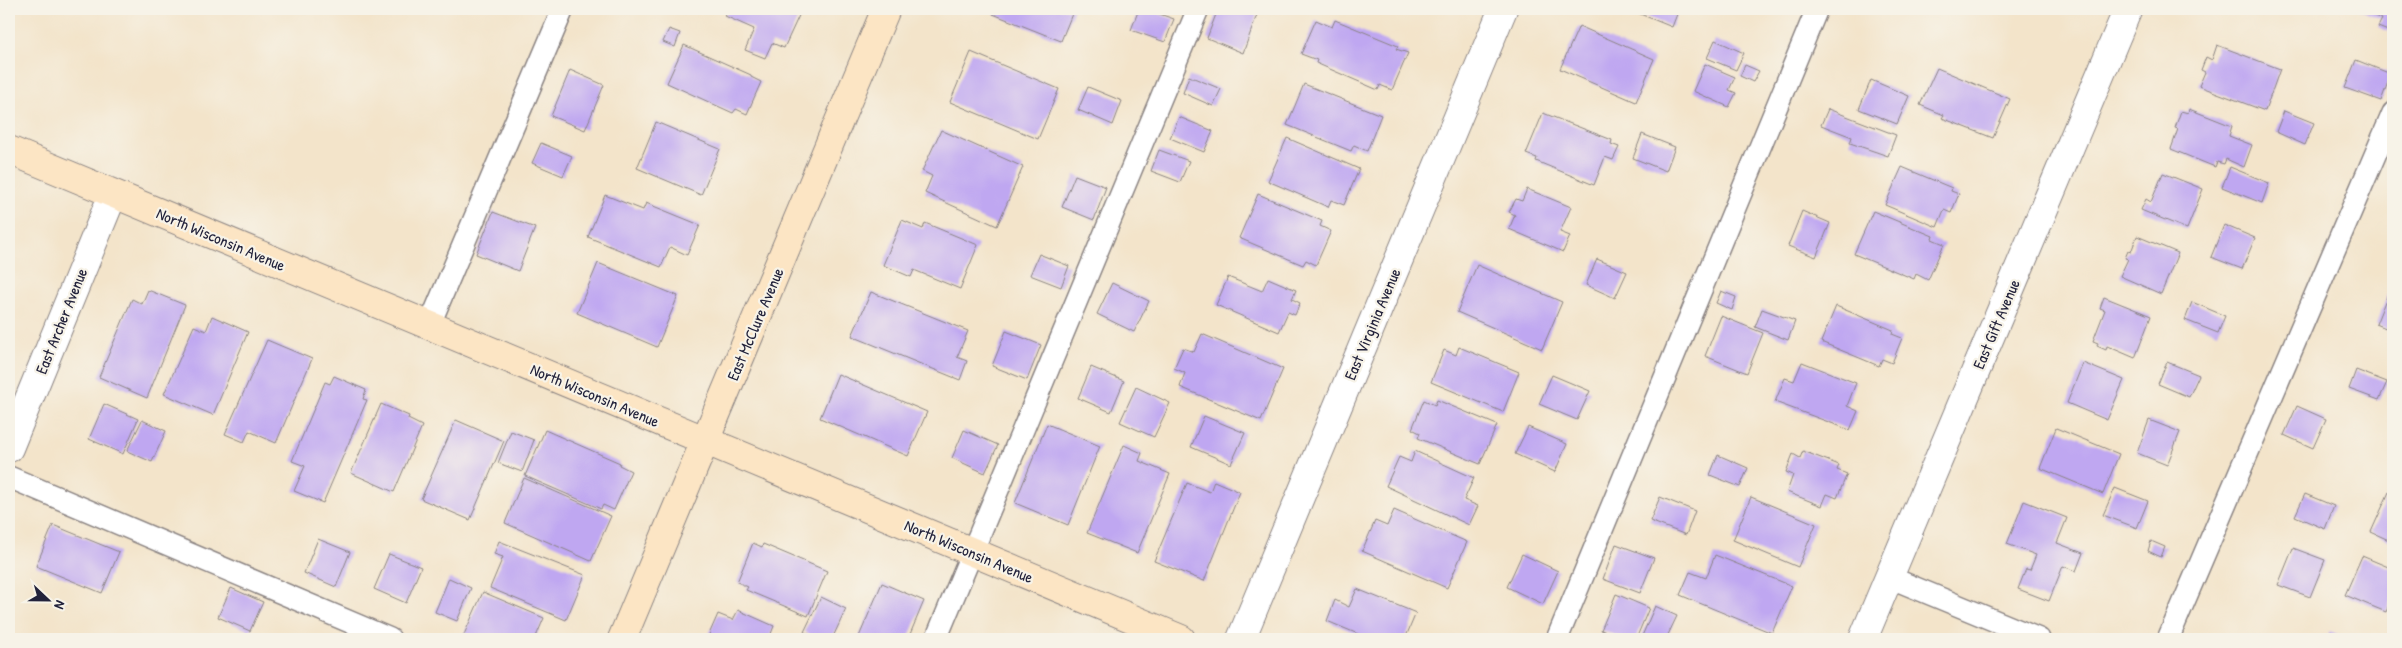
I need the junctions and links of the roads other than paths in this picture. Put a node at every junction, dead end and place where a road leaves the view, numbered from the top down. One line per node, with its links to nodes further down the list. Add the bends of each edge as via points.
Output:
1 (563, 9): 10 (lane)
2 (886, 9): 11 (street, East McClure Avenue)
3 (1198, 9): 14 (lane)
4 (1503, 9): 20 (street, East Virginia Avenue)
5 (1817, 9): 21 (lane)
6 (2128, 9): 15 (street, East Gift Avenue)
7 (2393, 113): 24 (lane)
8 (9, 150): 9 (street, North Wisconsin Avenue)
9 (113, 194): 10 (street, North Wisconsin Avenue); 12 (street, East Archer Avenue)
10 (429, 326): 11 (street, North Wisconsin Avenue)
11 (706, 442): 14 (street, North Wisconsin Avenue); 17 (street, East McClure Avenue)
12 (9, 448)
13 (9, 477): 16 (lane)
14 (972, 552): 18 (lane); 19 (street, North Wisconsin Avenue)
15 (1889, 577): 22 (street, East Gift Avenue); 23 (lane)
16 (390, 639)
17 (622, 639)
18 (936, 639)
19 (1181, 639)
20 (1242, 639)
21 (1557, 639)
22 (1863, 639)
23 (2039, 639)
24 (2168, 639)

